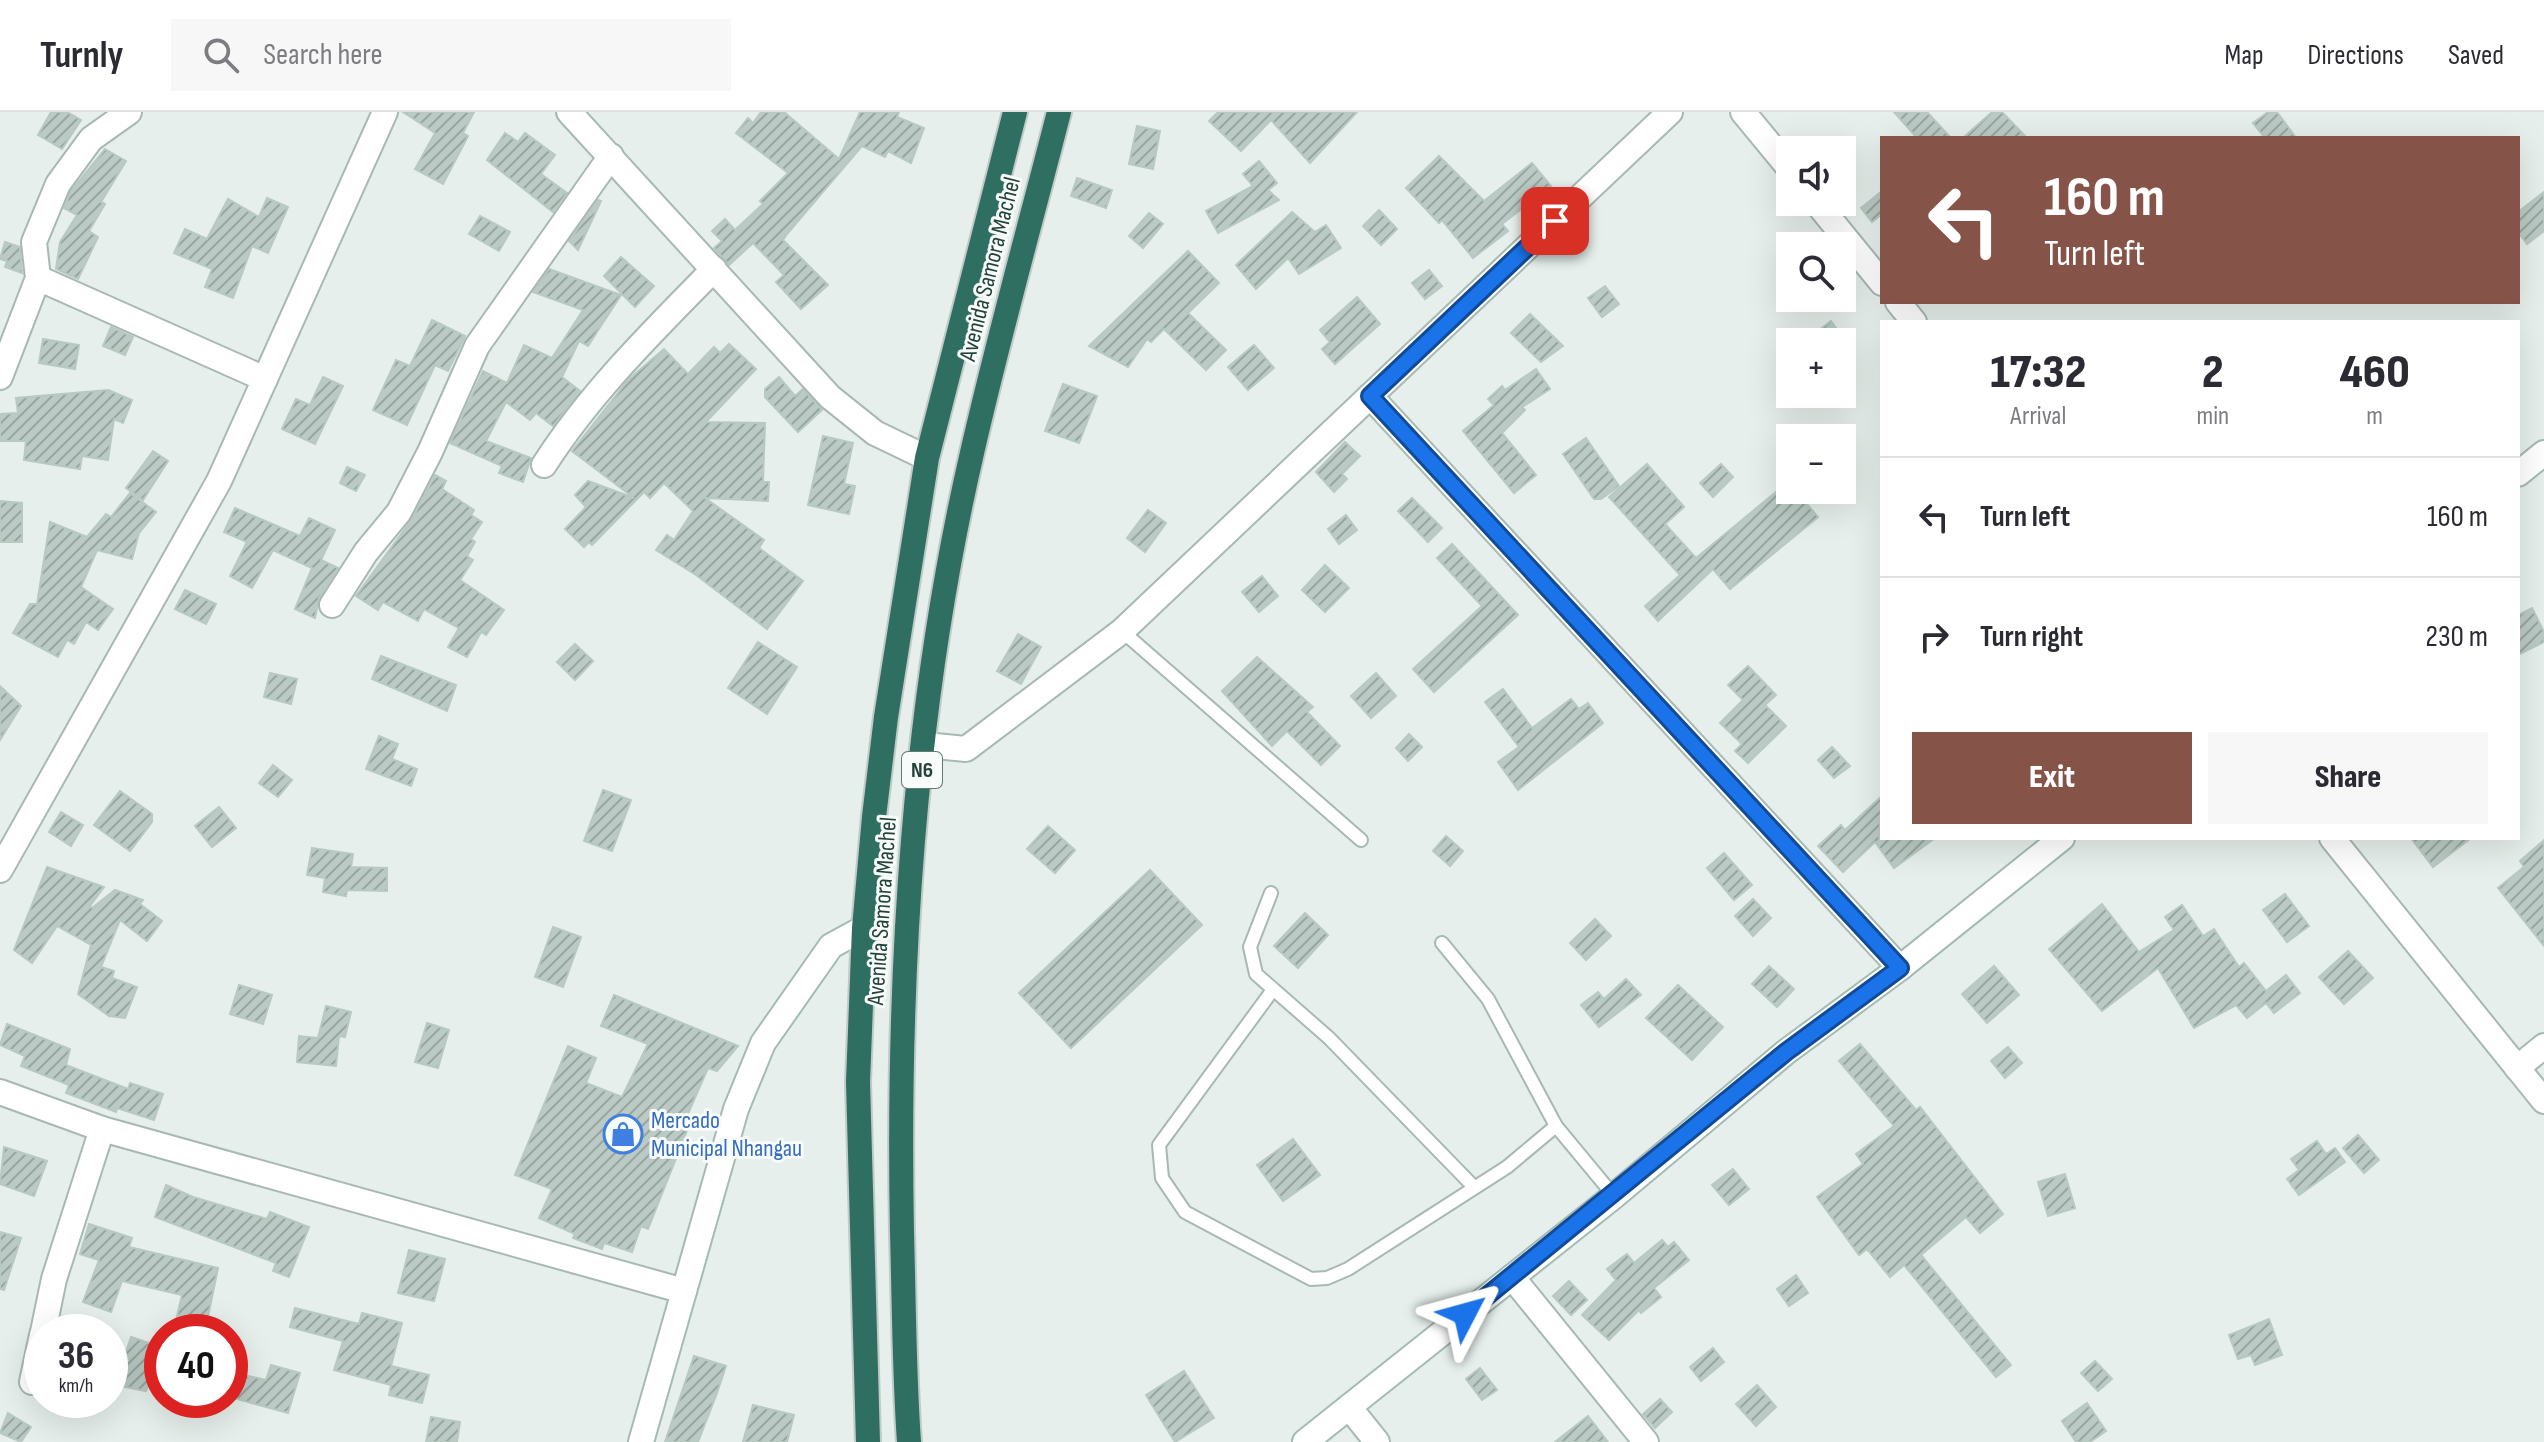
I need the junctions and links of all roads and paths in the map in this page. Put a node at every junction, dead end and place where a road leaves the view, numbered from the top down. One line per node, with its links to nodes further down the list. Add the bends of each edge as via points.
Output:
1 (129, 112): 12 (street, via 91,139 58,184 34,242)
2 (385, 112): 17 (street)
3 (569, 112): 9 (street)
4 (1015, 112): 20 (highway, Avenida Samora Machel / N6)
5 (1059, 112): 25 (highway, Avenida Samora Machel / N6, via 971,455)
6 (1670, 112): 18 (street)
7 (1743, 112): 8 (street)
8 (1776, 152)
9 (611, 156): 11 (street); 23 (street, via 477,346 399,512)
10 (1827, 216): 13 (street)
11 (714, 269): 20 (street, via 830,397 875,433); 21 (street, via 636,348 569,426)
12 (38, 278): 16 (street); 17 (street)
13 (1880, 281)
14 (1900, 304): 15 (street)
15 (1912, 320)
16 (0, 377)
17 (265, 379): 29 (street, via 219,481)
18 (1370, 396): 24 (street); 33 (street)
19 (2544, 453): 22 (street)
20 (927, 458): 31 (highway, Avenida Samora Machel / N6, via 886,717)
21 (544, 465)
22 (2520, 472)
23 (332, 605)
24 (1122, 631): 25 (street, via 966,749); 26 (lane)
25 (925, 745): 49 (highway, Avenida Samora Machel / N6, via 905,928 899,1099)
26 (1361, 840)
27 (2060, 840): 33 (street)
28 (2334, 840): 36 (street)
29 (0, 870)
30 (1271, 893): 34 (lane, via 1250,947 1256,974)
31 (864, 928): 44 (street, via 831,946 763,1043 736,1109); 48 (highway, Avenida Samora Machel / N6, via 858,1082)
32 (1442, 943): 39 (lane, via 1488,999)
33 (1900, 968): 42 (street, via 1786,1052)
34 (1272, 991): 41 (lane, via 1329,1038); 41 (lane, via 1159,1145 1162,1178 1185,1212 1311,1279 1327,1278)
35 (2544, 1046): 36 (street)
36 (2517, 1068): 38 (street)
37 (0, 1092): 40 (street)
38 (2544, 1101)
39 (1556, 1126): 41 (lane, via 1507,1167); 42 (lane)
40 (102, 1129): 44 (street); 45 (street)
41 (1473, 1186)
42 (1614, 1196): 43 (street)
43 (1512, 1277): 46 (street); 52 (street)
44 (684, 1291): 47 (street)
45 (46, 1314)
46 (1349, 1407): 50 (street); 51 (street)
47 (641, 1442)
48 (868, 1442)
49 (909, 1442)
50 (1305, 1442)
51 (1377, 1442)
52 (1646, 1442)

